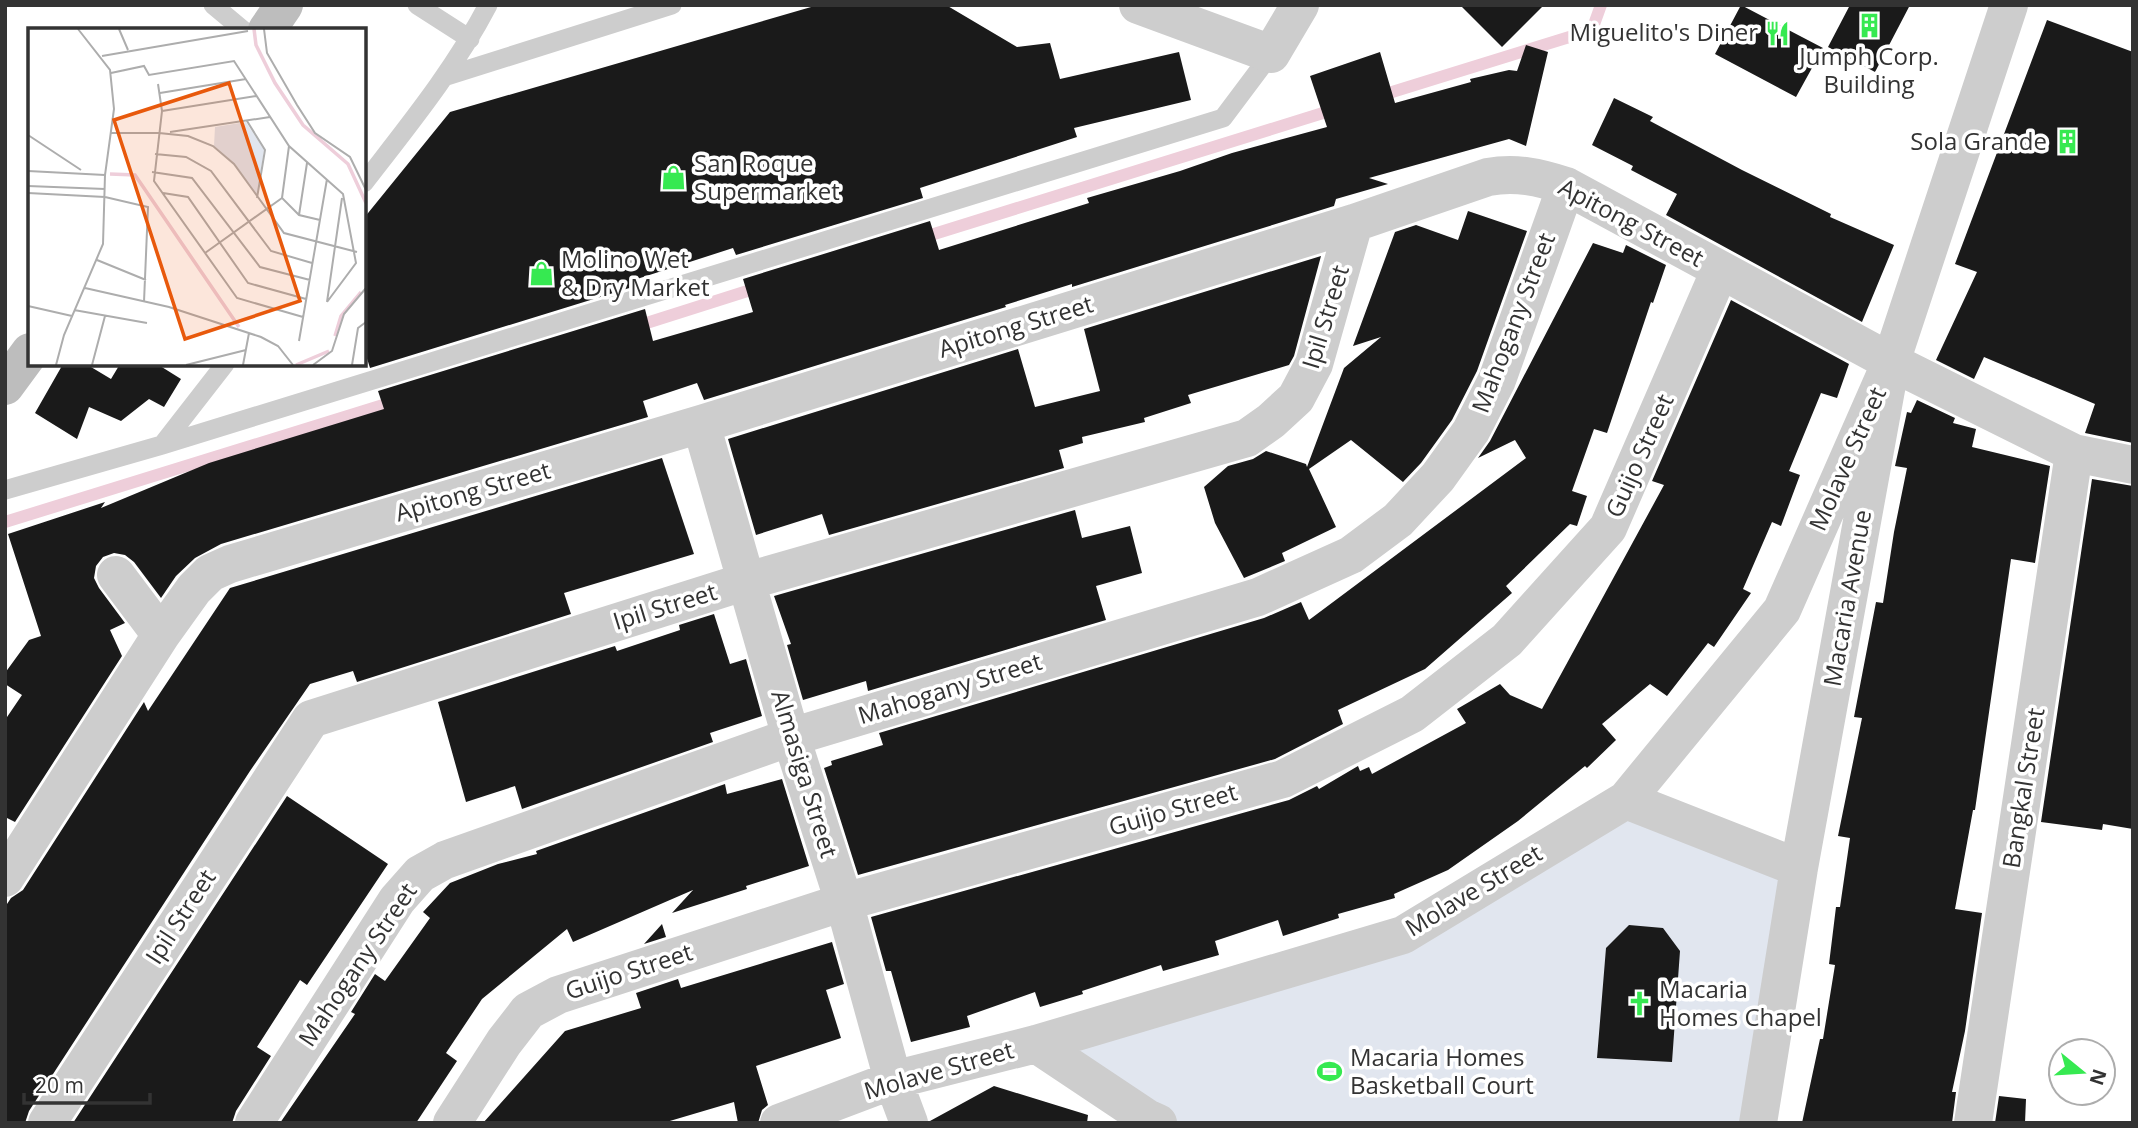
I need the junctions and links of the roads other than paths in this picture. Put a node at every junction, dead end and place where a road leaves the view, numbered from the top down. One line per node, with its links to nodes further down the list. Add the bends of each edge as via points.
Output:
1 (213, 5): 9 (lane)
2 (284, 5): 10 (main road)
3 (417, 5): 11 (lane)
4 (488, 5): 11 (lane)
5 (671, 5): 13 (lane)
6 (1138, 5): 12 (street)
7 (1300, 5): 12 (street)
8 (2010, 5): 19 (street, Macaria Avenue)
9 (241, 28)
10 (268, 28)
11 (470, 39): 13 (lane)
12 (1271, 54): 23 (lane, via 1223,118)
13 (447, 76): 14 (lane)
14 (366, 180)
15 (1566, 186): 16 (street, Apitong Street, via 1508,173); 17 (street, Apitong Street); 30 (street, Mahogany Street, via 1497,380 1471,431 1438,477 1398,520 1351,555 1258,597)
16 (1354, 223): 22 (street, Apitong Street); 28 (street, Ipil Street, via 1314,364 1296,398 1247,438)
17 (1720, 270): 19 (street, Apitong Street); 34 (street, Guijo Street, via 1608,528 1507,640 1412,715 1283,779)
18 (28, 355): 21 (main road)
19 (1891, 362): 24 (street, Apitong Street); 31 (street, Molave Street, via 1782,610); 32 (street, Macaria Avenue)
20 (223, 366): 23 (lane)
21 (5, 386)
22 (701, 424): 28 (street, Almasiga Street); 29 (street, Apitong Street, via 230,564 194,589)
23 (162, 445): 26 (lane)
24 (2074, 453): 25 (street, Apitong Street); 44 (street, Bangkal Street)
25 (2133, 465)
26 (5, 490)
27 (116, 575): 29 (street)
28 (747, 581): 30 (street, Almasiga Street); 37 (street, Ipil Street, via 311,719)
29 (161, 635): 33 (street, Apitong Street)
30 (791, 737): 34 (street, Almasiga Street); 38 (street, Mahogany Street, via 445,860 419,874 397,900)
31 (1626, 800): 32 (street); 35 (street, Molave Street, via 1403,935)
32 (1799, 868): 43 (street, Macaria Avenue)
33 (5, 878)
34 (845, 902): 36 (street, Almasiga Street); 39 (street, Guijo Street, via 558,995 528,1011)
35 (1037, 1044): 36 (street, Molave Street); 42 (street)
36 (893, 1080): 40 (street, Molave Street); 41 (street, Almasiga Street)
37 (47, 1123)
38 (254, 1123)
39 (452, 1123)
40 (779, 1123)
41 (909, 1123)
42 (1158, 1123)
43 (1758, 1123)
44 (1973, 1123)

